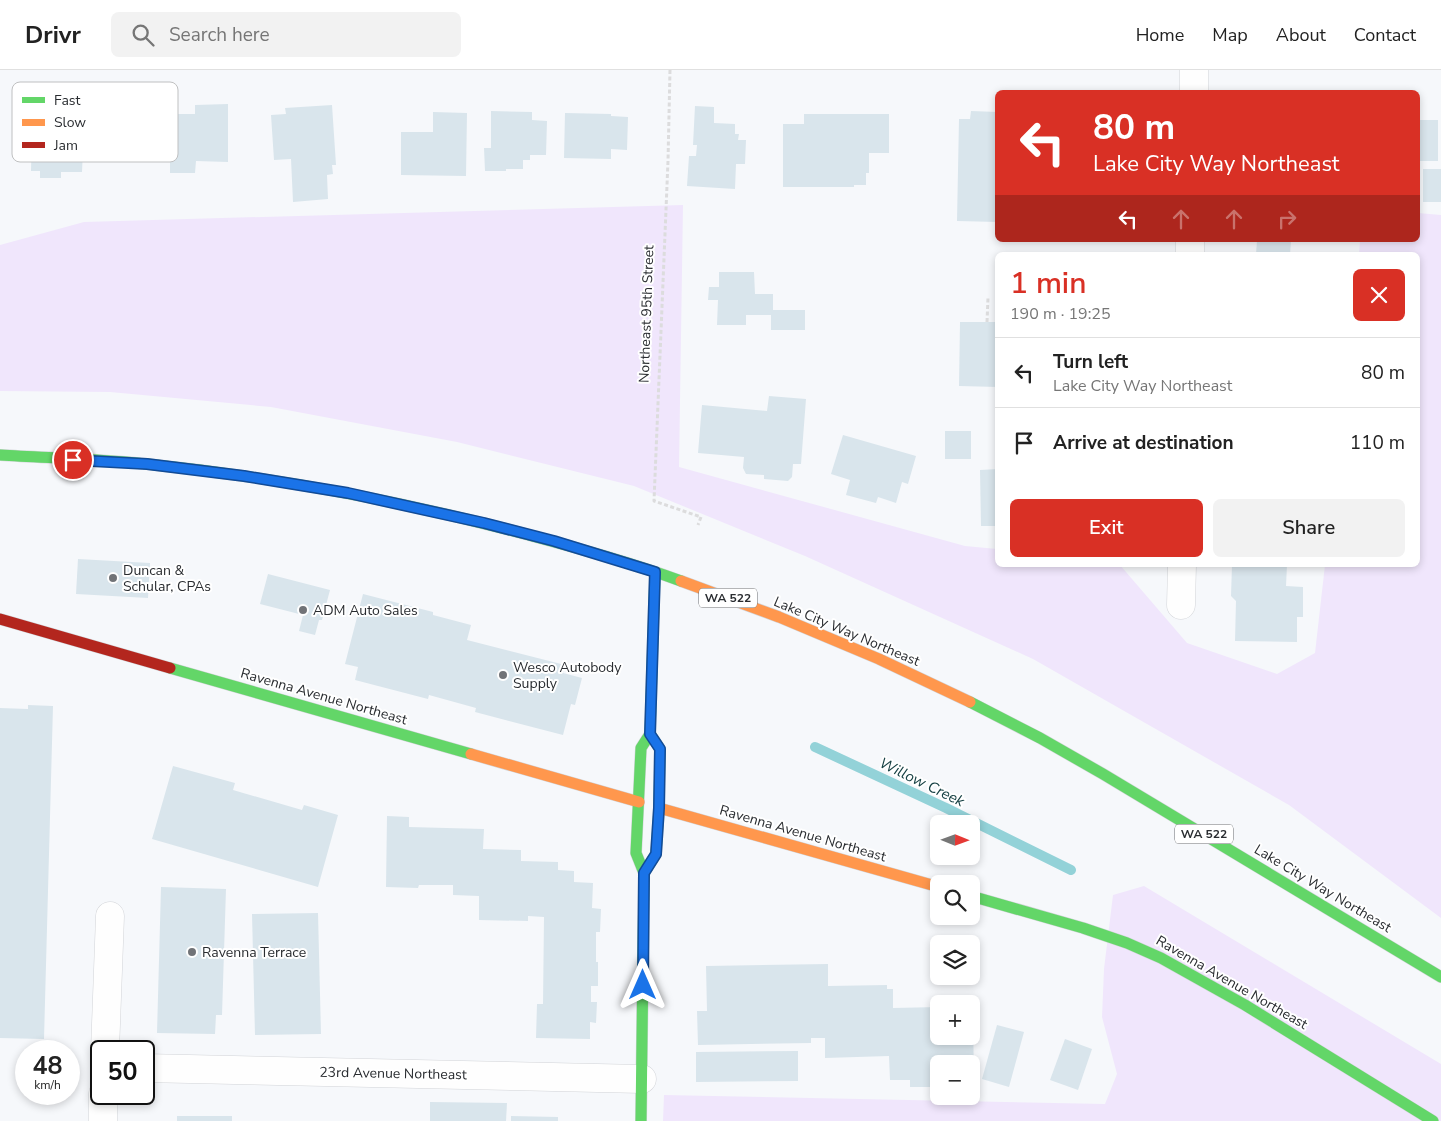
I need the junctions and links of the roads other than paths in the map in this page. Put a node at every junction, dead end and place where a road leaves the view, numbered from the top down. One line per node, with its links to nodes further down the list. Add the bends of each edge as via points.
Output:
1 (1194, 70): 2 (street)
2 (1194, 90)
3 (0, 456): 5 (main road, Lake City Way Northeast / WA 522, via 147,464 332,490 461,517)
4 (1182, 567): 6 (street)
5 (655, 572): 8 (main road); 15 (main road, Lake City Way Northeast / WA 522, via 892,664 974,704 1134,792)
6 (1181, 606)
7 (0, 619): 9 (main road, Ravenna Avenue Northeast)
8 (650, 734): 9 (main road, via 641,748); 10 (main road, via 660,749)
9 (638, 802): 11 (main road, via 636,853)
10 (659, 808): 11 (main road, via 656,854); 12 (main road, Ravenna Avenue Northeast)
11 (644, 873): 18 (main road)
12 (930, 884)
13 (980, 899): 22 (main road, Ravenna Avenue Northeast, via 1082,927 1150,952 1321,1050)
14 (110, 916): 16 (street)
15 (1441, 977)
16 (105, 1040)
17 (155, 1068): 18 (street, 23rd Avenue Northeast)
18 (642, 1079): 21 (main road)
19 (103, 1105): 20 (street)
20 (102, 1121)
21 (641, 1121)
22 (1433, 1121)

